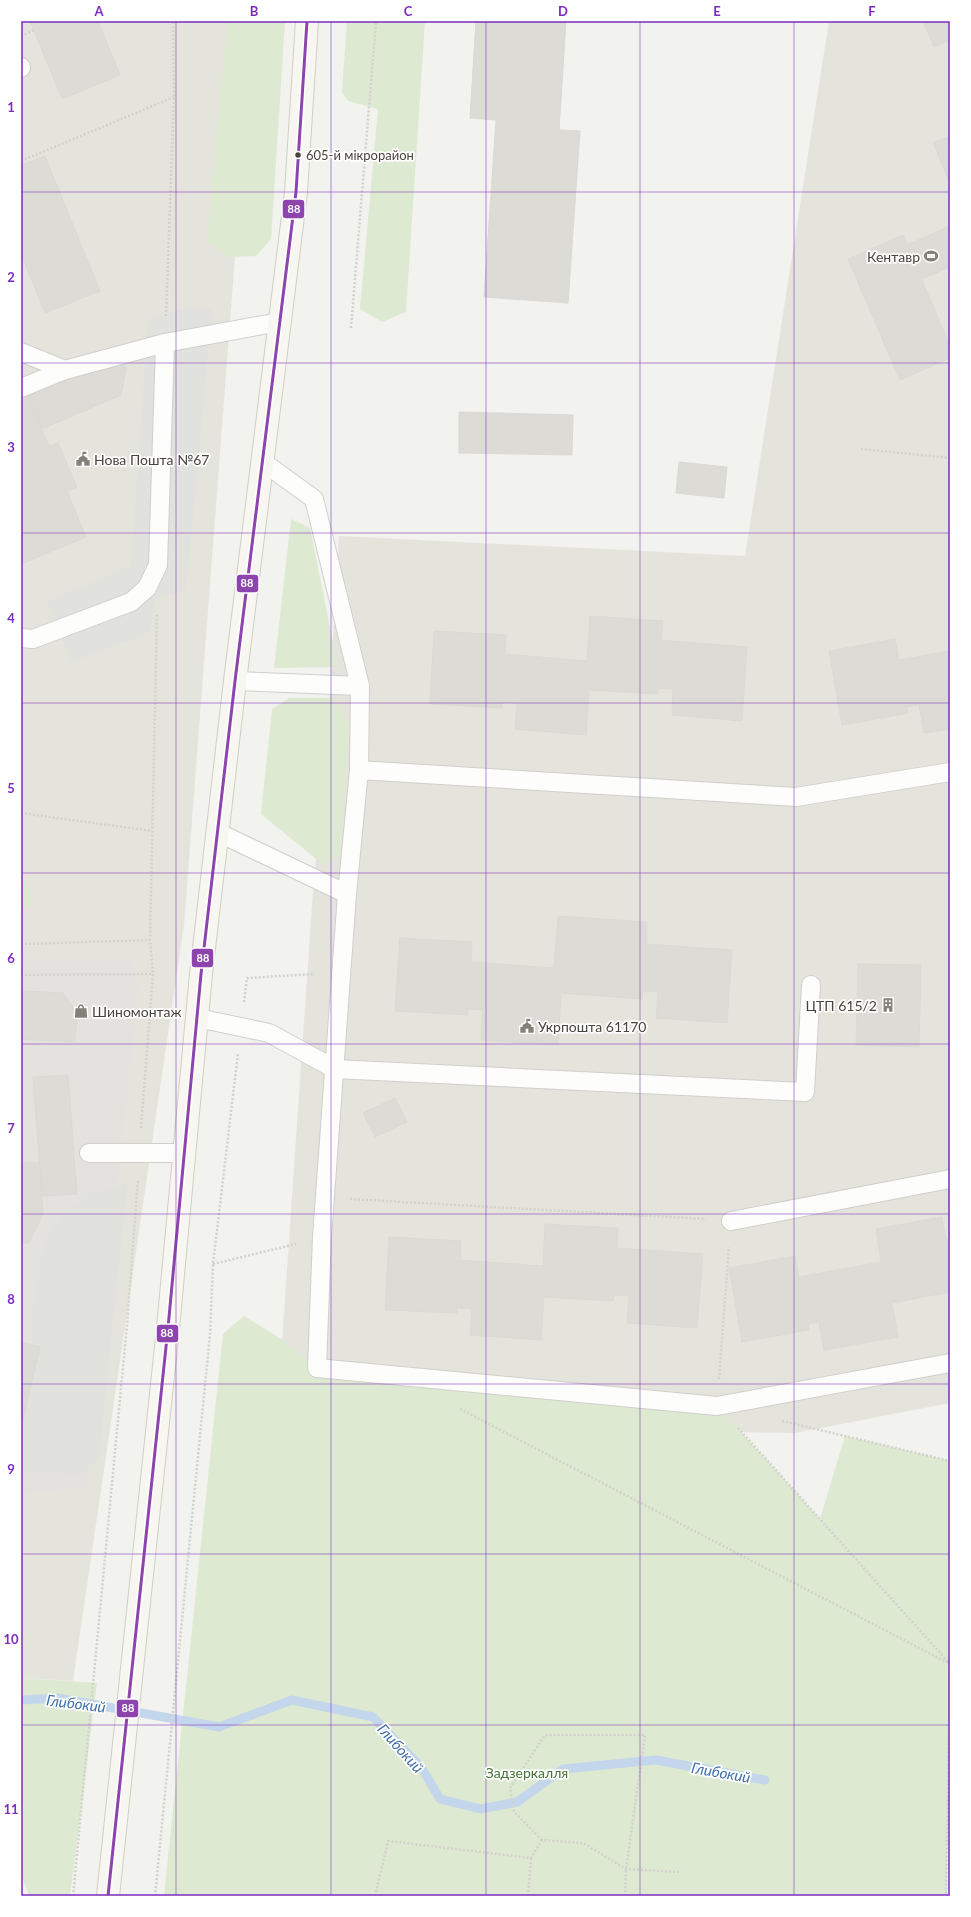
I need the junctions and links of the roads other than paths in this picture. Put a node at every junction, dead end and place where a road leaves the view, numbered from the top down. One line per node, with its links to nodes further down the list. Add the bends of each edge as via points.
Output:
1 (308, 21): 2 (main road, via 296,192)
2 (280, 322): 3 (lane); 7 (main road)
3 (165, 343): 5 (lane); 8 (lane, via 158,566 147,588 131,602 33,639)
4 (21, 352): 5 (lane)
5 (65, 370): 6 (lane)
6 (21, 388)
7 (263, 462): 9 (main road); 10 (lane, via 314,498)
8 (21, 638)
9 (235, 681): 10 (lane); 13 (main road)
10 (360, 686): 11 (lane)
11 (359, 770): 12 (lane, via 796,797); 14 (lane)
12 (950, 772)
13 (216, 832): 14 (lane); 16 (main road)
14 (347, 894): 17 (lane)
15 (811, 985): 17 (lane, via 805,1092)
16 (198, 1018): 17 (lane, via 270,1033); 18 (main road)
17 (335, 1069): 22 (lane, via 322,1237 317,1368 717,1406)
18 (183, 1153): 19 (lane); 23 (main road, via 168,1328)
19 (89, 1154)
20 (950, 1179): 21 (lane)
21 (731, 1221)
22 (950, 1363)
23 (108, 1896)

